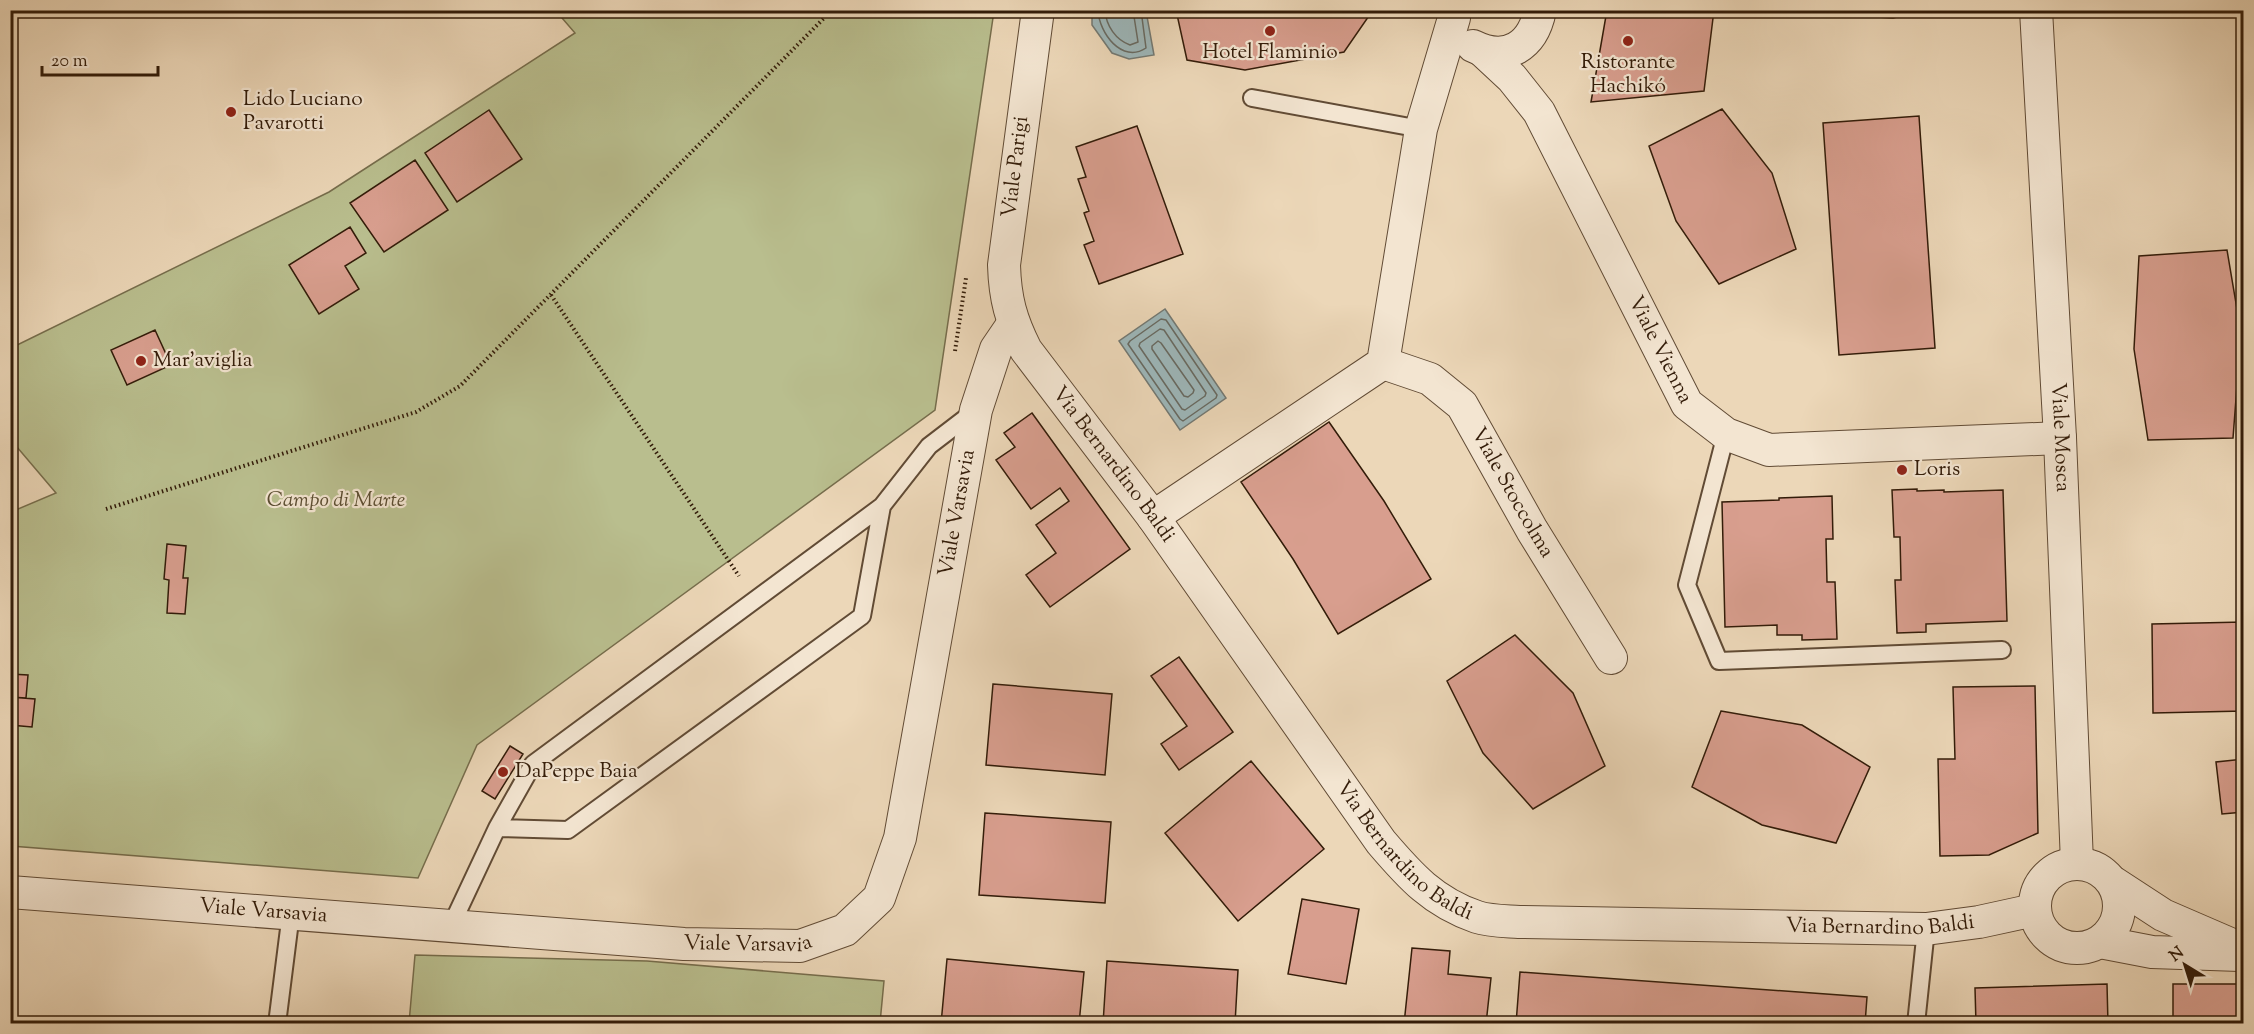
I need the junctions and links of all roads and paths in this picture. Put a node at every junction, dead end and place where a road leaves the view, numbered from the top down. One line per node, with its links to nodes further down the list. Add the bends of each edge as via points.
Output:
1 (832, 10): 10 (path)
2 (1038, 10): 11 (street, Viale Parigi, via 1004,265 1005,292)
3 (2036, 10): 15 (street, Viale Mosca)
4 (1454, 14): 6 (street, via 1464,38); 9 (street)
5 (1539, 17): 6 (street, via 1531,36 1521,45 1510,51); 8 (street, via 1533,70)
6 (1483, 51): 8 (street, via 1512,78)
7 (1252, 98): 9 (lane)
8 (1539, 112): 14 (street, Viale Vienna, via 1687,404)
9 (1420, 129): 12 (street)
10 (551, 295): 17 (path, via 460,386 416,412); 19 (path)
11 (1013, 324): 13 (street, Viale Varsavia, via 996,349); 18 (street, Via Bernardino Baldi, via 1026,350)
12 (1383, 363): 18 (street); 21 (street, Viale Stoccolma, via 1430,379 1462,405 1532,530)
13 (976, 410): 16 (lane, via 929,446); 28 (street, Viale Varsavia, via 900,838 879,898 845,930 800,946 684,944)
14 (1726, 434): 15 (street, Viale Vienna, via 1769,450); 20 (lane, via 1687,585 1719,660)
15 (2060, 438): 23 (street, Viale Mosca)
16 (882, 506): 19 (lane); 22 (lane, via 862,616 568,830)
17 (106, 509)
18 (1153, 517): 29 (street, Via Bernardino Baldi, via 1381,842 1411,878 1442,901 1478,917 1519,922)
19 (755, 599): 22 (lane, via 533,764)
20 (2002, 650)
21 (1611, 658)
22 (497, 828): 28 (lane)
23 (2077, 863): 24 (street, via 2097,868); 26 (street, via 2059,867 2046,876 2036,891)
24 (2114, 883): 30 (street, via 2120,904 2116,925); 31 (street, via 2163,915)
25 (10, 892): 27 (street, Viale Varsavia)
26 (2034, 910): 29 (street, Via Bernardino Baldi); 30 (street, via 2041,931 2059,946 2080,949)
27 (291, 914): 28 (street, Viale Varsavia); 33 (lane)
28 (451, 926)
29 (1926, 929): 34 (lane)
30 (2100, 942): 32 (street, via 2152,952)
31 (2244, 950)
32 (2244, 955)
33 (277, 1023)
34 (1916, 1023)

